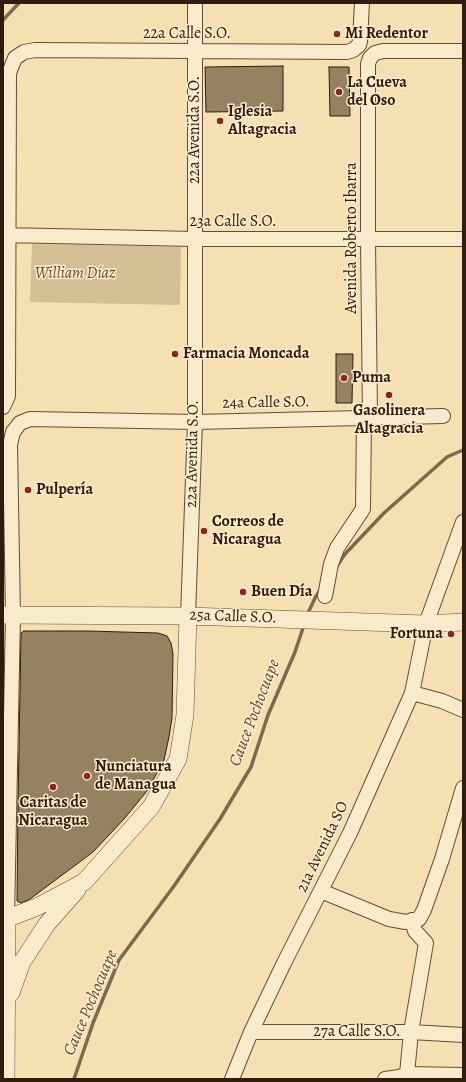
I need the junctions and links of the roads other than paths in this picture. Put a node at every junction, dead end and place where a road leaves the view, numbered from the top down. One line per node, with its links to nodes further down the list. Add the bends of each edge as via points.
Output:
1 (195, 3): 4 (street, 22a Avenida S.O.)
2 (362, 3): 4 (street, 22a Calle S.O., via 361,36 359,45 353,50)
3 (463, 51): 8 (street, Avenida Roberto Ibarra, via 382,51 370,58)
4 (195, 52): 5 (street, 22a Calle S.O., via 35,50 24,52 15,58 9,72); 6 (street, 22a Avenida S.O.)
5 (6, 235): 6 (street, 23a Calle S.O.); 9 (street, via 8,396)
6 (195, 239): 8 (street, 23a Calle S.O.); 12 (street, 22a Avenida S.O.)
7 (463, 239): 8 (street, 23a Calle S.O.)
8 (368, 240): 11 (street, Avenida Roberto Ibarra)
9 (3, 407)
10 (443, 416): 11 (street, 24a Calle S.O.)
11 (367, 418): 12 (street, 24a Calle S.O.); 14 (street, Avenida Roberto Ibarra, via 363,509 337,548)
12 (195, 422): 15 (street, 24a Calle S.O., via 30,419 20,423 12,432 10,445); 16 (street, 22a Avenida S.O.)
13 (463, 522): 18 (street, 21a Avenida SO)
14 (325, 596)
15 (8, 615): 16 (street, 25a Calle S.O.); 24 (street)
16 (188, 616): 18 (street, 25a Calle S.O.); 22 (street, 22a Avenida S.O., via 185,715 178,759 151,807)
17 (463, 622): 18 (street, 25a Calle S.O.)
18 (426, 624): 19 (street, 21a Avenida SO)
19 (412, 693): 20 (street); 23 (street, 21a Avenida SO, via 350,833)
20 (463, 710)
21 (463, 788): 25 (street, via 424,910 419,919)
22 (84, 882): 24 (street, 22a Avenida S.O., via 37,907); 26 (street, via 47,924 22,962)
23 (321, 891): 25 (street, via 389,919 406,922); 27 (street, 21a Avenida SO)
24 (5, 920): 26 (street)
25 (412, 920): 28 (street, via 415,931 426,943)
26 (7, 1003): 32 (street)
27 (251, 1032): 28 (street, 27a Calle S.O.); 33 (street, 21a Avenida SO)
28 (412, 1032): 29 (street, 27a Calle S.O.); 31 (street)
29 (463, 1035)
30 (463, 1075): 31 (street)
31 (398, 1077)
32 (6, 1079)
33 (232, 1079)

